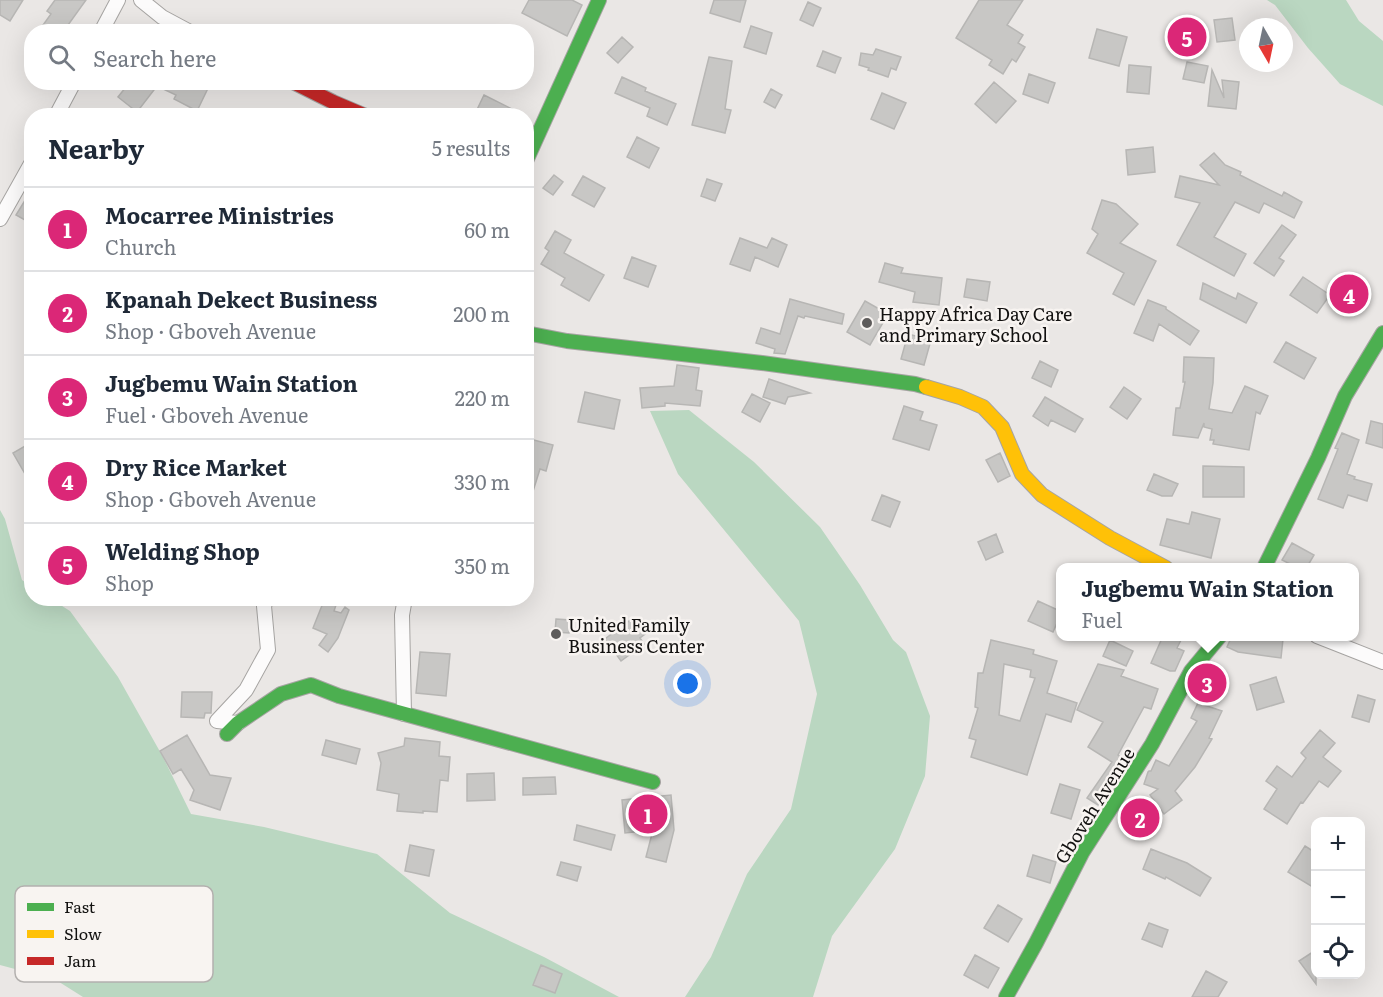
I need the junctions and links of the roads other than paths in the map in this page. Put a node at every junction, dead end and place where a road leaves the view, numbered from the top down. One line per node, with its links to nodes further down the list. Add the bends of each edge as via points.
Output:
1 (118, 0): 4 (street)
2 (141, 0): 5 (street)
3 (599, 0): 10 (street)
4 (104, 24)
5 (175, 24)
6 (70, 90): 8 (street)
7 (309, 90): 9 (street)
8 (60, 108)
9 (347, 108)
10 (534, 143)
11 (24, 176): 12 (street)
12 (0, 219)
13 (1383, 333): 16 (street, via 1345,396)
14 (534, 335): 15 (street, via 915,384 960,397 983,407 1002,427 1022,474 1042,495)
15 (1158, 563)
16 (1266, 563)
17 (264, 606): 23 (street, via 268,650 246,690 218,721)
18 (404, 606): 22 (street)
19 (1216, 641): 26 (street, Gboveh Avenue, via 1191,671 1152,744 1082,853)
20 (1330, 641): 21 (street)
21 (1383, 662)
22 (404, 714): 23 (street, via 311,685 281,694); 25 (street)
23 (238, 723): 24 (street)
24 (227, 734)
25 (653, 782)
26 (1006, 997)

